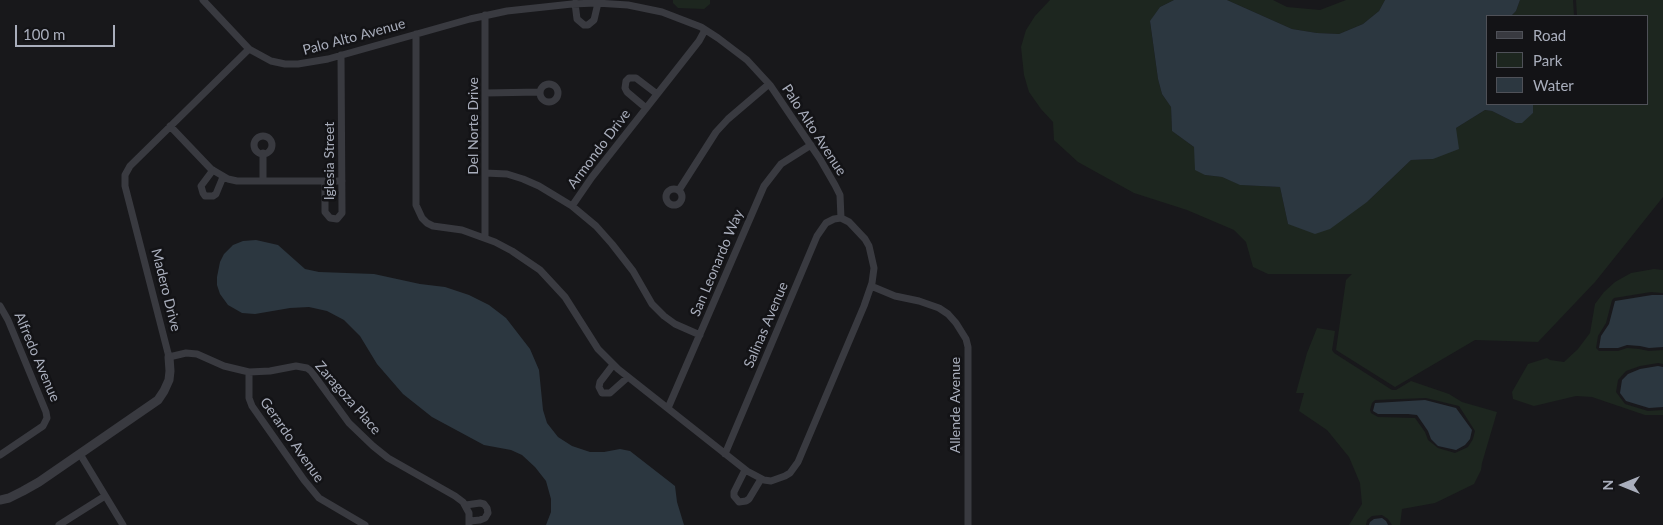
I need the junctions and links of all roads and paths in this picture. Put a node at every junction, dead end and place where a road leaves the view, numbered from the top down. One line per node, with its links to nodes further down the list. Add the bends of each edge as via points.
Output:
1 (203, 0): 8 (street, Palo Alto Avenue)
2 (576, 3): 3 (street, Palo Alto Avenue); 3 (street, via 580,23 588,25 594,20); 5 (street, Palo Alto Avenue)
3 (598, 3): 4 (street, Palo Alto Avenue)
4 (643, 3): 6 (street, Palo Alto Avenue)
5 (486, 15): 7 (street, Palo Alto Avenue); 12 (street, Del Norte Drive)
6 (705, 30): 10 (street, Palo Alto Avenue, via 747,60); 13 (street, Armondo Drive)
7 (416, 34): 9 (street, Palo Alto Avenue); 27 (street, Palo Alto Avenue, via 416,193 419,213 433,226 462,230)
8 (249, 49): 9 (street, Palo Alto Avenue, via 271,61 285,64 311,63); 15 (street, Madero Drive)
9 (341, 55): 23 (street, Iglesia Street)
10 (769, 84): 16 (street, Palo Alto Avenue); 24 (street, via 716,132)
11 (540, 92): 12 (street)
12 (485, 93): 19 (street, Del Norte Drive)
13 (658, 94): 14 (street, Armondo Drive); 14 (street, Armondo Drive, via 636,78 626,81 627,92)
14 (646, 108): 25 (street, Armondo Drive)
15 (170, 126): 18 (street); 31 (street, Madero Drive, via 130,166 124,181)
16 (811, 145): 26 (street, Palo Alto Avenue, via 840,195); 30 (street, San Leonardo Way, via 781,164 764,186)
17 (263, 154): 21 (street)
18 (213, 170): 20 (street); 20 (street, via 201,186 206,196 216,194)
19 (485, 173): 25 (street, via 523,179); 27 (street, Del Norte Drive)
20 (223, 177): 21 (street, via 237,181)
21 (263, 181): 22 (street)
22 (325, 181): 23 (street); 23 (street, Iglesia Street, via 325,212 333,219 342,213)
23 (342, 181)
24 (679, 190)
25 (572, 206): 30 (street, via 612,244 652,304 675,324)
26 (841, 218): 28 (street, via 865,239 874,268); 38 (street, Salinas Avenue, via 826,222 817,236)
27 (485, 238): 32 (street, Palo Alto Avenue, via 540,270 565,297 592,340)
28 (871, 286): 40 (street, via 798,462 785,476 771,481); 48 (street, Allende Avenue, via 939,308 956,323 966,339)
29 (0, 306): 36 (street, Alfredo Avenue, via 47,418 43,426)
30 (700, 335): 35 (street, San Leonardo Way)
31 (168, 357): 33 (street, Zaragoza Place, via 197,354 224,366); 37 (street, Madero Drive, via 169,380 158,400)
32 (613, 365): 34 (street, Palo Alto Avenue); 34 (street, via 600,382 602,392 610,393)
33 (249, 372): 43 (street, Zaragoza Place, via 296,366 310,370 347,420 373,446); 47 (street, Gerardo Avenue, via 252,406 304,480 320,498)
34 (628, 377): 35 (street, Palo Alto Avenue)
35 (668, 408): 38 (street, Palo Alto Avenue)
36 (0, 454)
37 (80, 454): 41 (street); 42 (street, Madero Drive, via 23,492)
38 (725, 454): 39 (street, Palo Alto Avenue)
39 (746, 470): 40 (street, Palo Alto Avenue); 40 (street, via 734,492 739,502 749,499)
40 (761, 478)
41 (105, 496): 45 (street); 46 (street)
42 (0, 500)
43 (466, 505): 44 (street); 44 (street, Zaragoza Place, via 480,503 488,511 483,520)
44 (469, 519)
45 (59, 525)
46 (123, 525)
47 (365, 525)
48 (968, 525)

